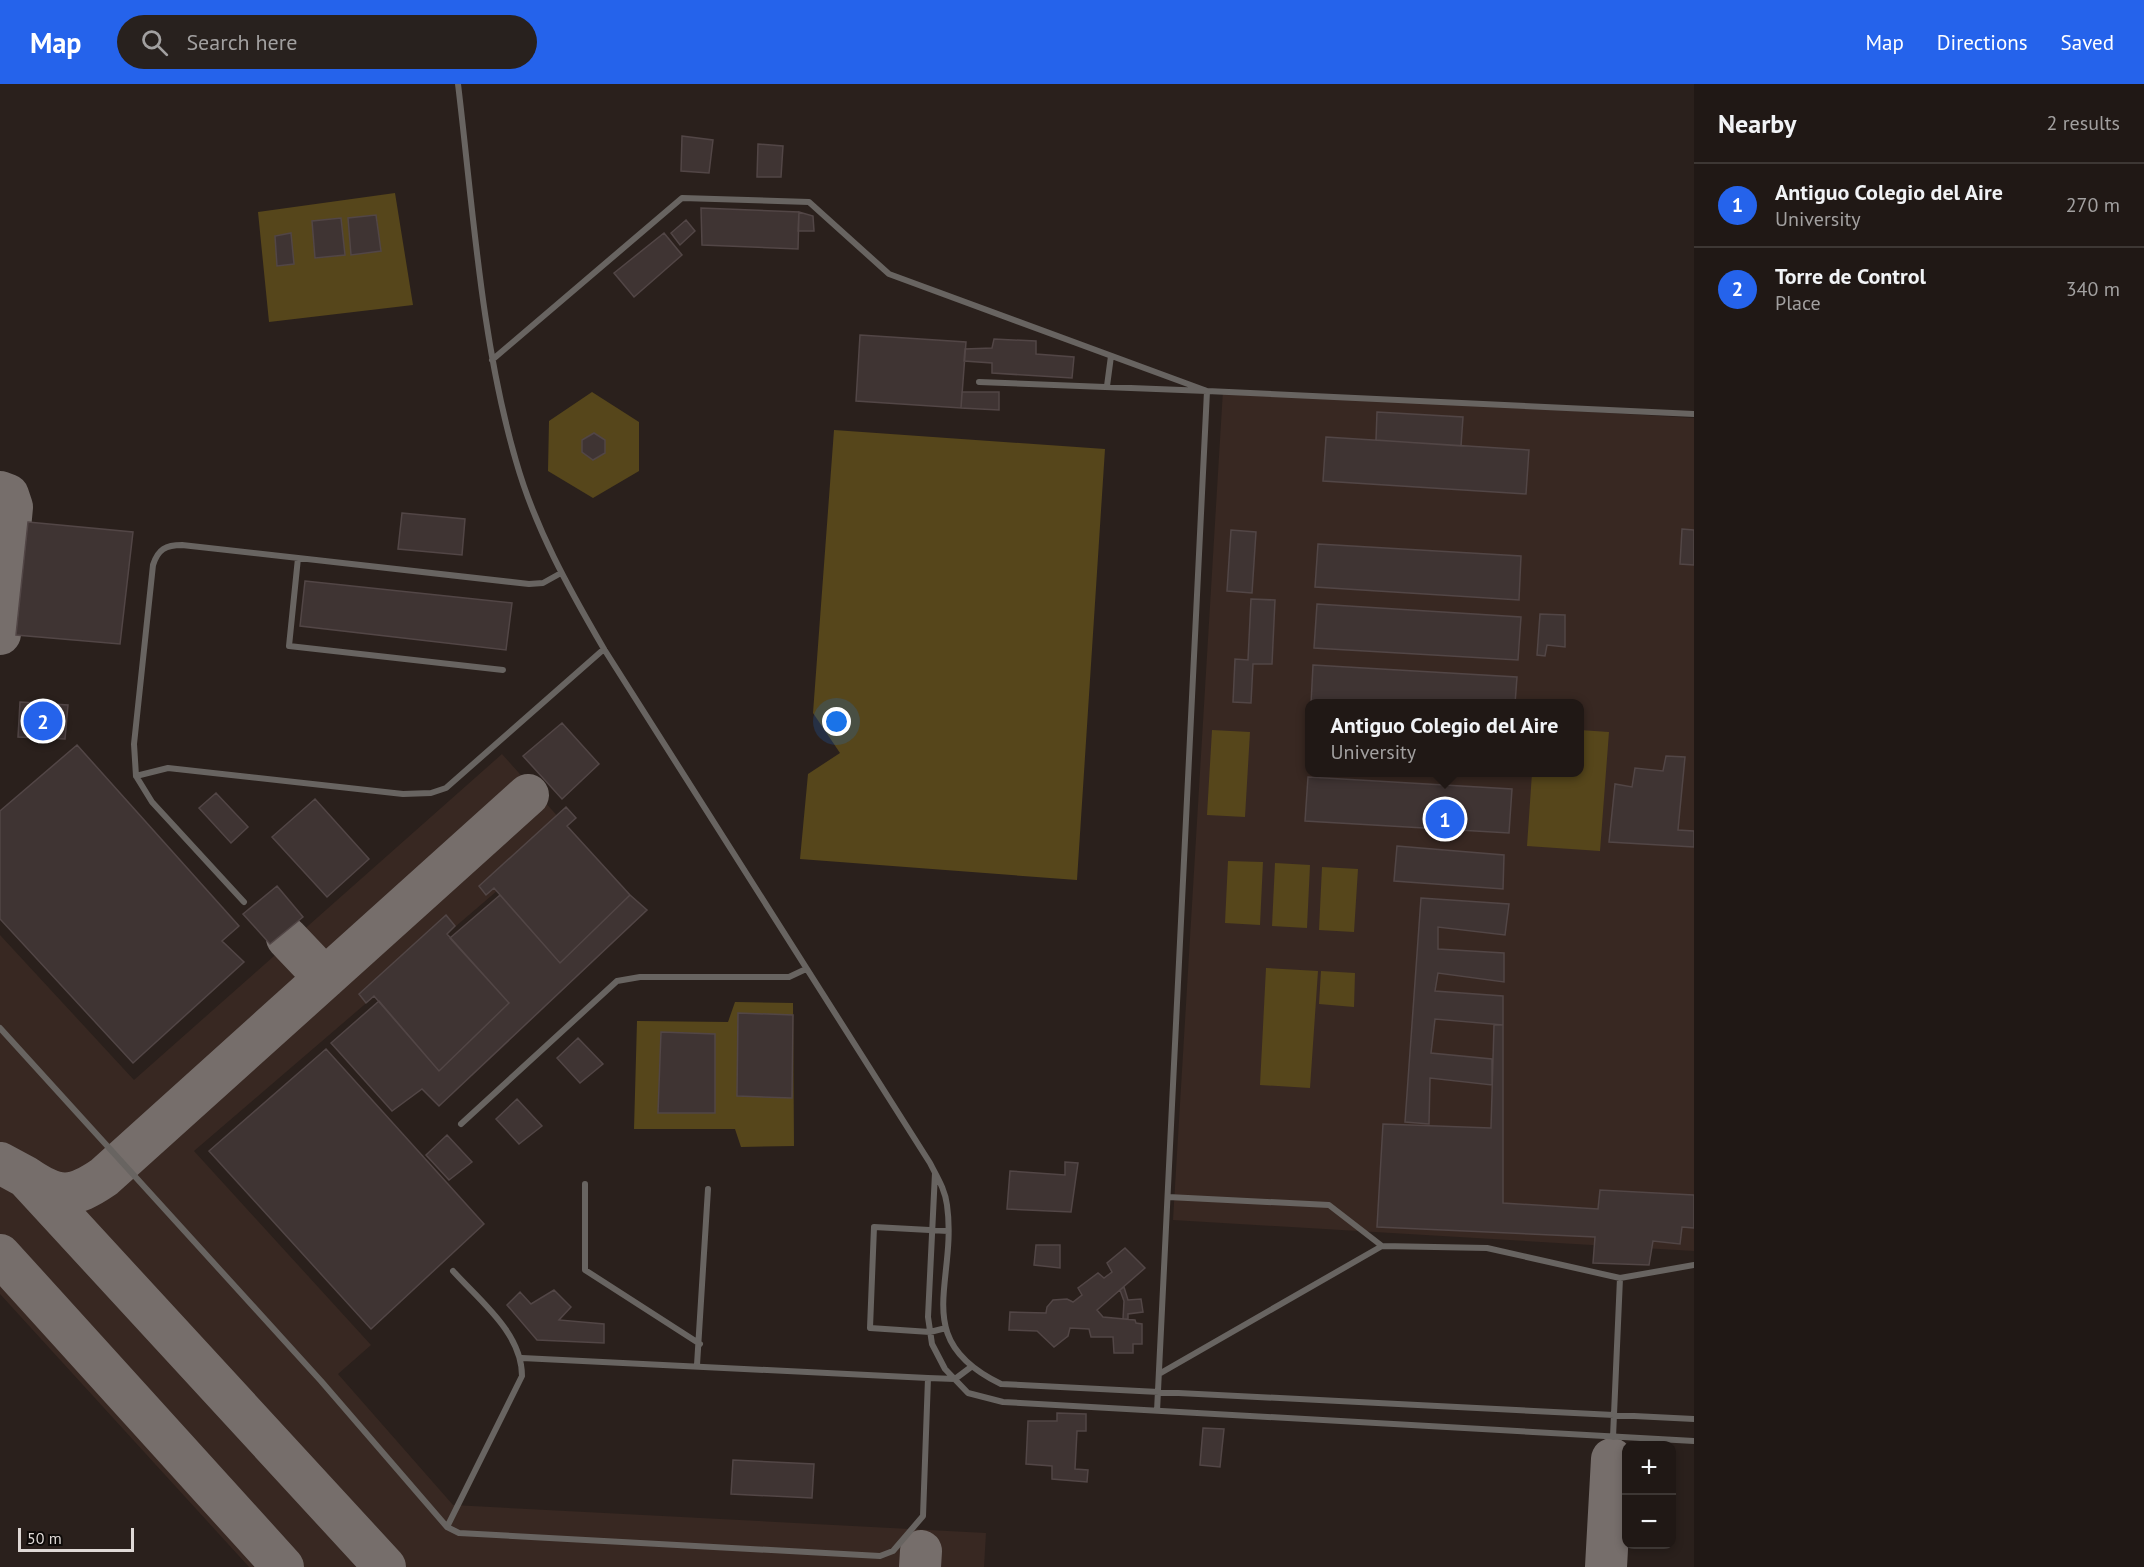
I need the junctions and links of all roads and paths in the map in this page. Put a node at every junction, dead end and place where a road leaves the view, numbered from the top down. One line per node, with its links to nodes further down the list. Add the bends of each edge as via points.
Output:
1 (458, 84): 3 (lane)
2 (1112, 356): 3 (lane, via 889,274 809,202 682,198); 5 (lane); 6 (lane)
3 (492, 360): 9 (lane, via 516,463)
4 (979, 382): 5 (lane)
5 (1107, 386): 6 (lane)
6 (1207, 391): 7 (lane); 20 (lane)
7 (1694, 414)
8 (298, 558): 9 (lane, via 529,584 543,583); 11 (lane, via 289,646); 12 (lane, via 182,545 159,550 153,565 134,744)
9 (561, 573): 10 (lane)
10 (604, 649): 12 (lane, via 446,788 431,793 403,794 168,768); 14 (lane)
11 (503, 670)
12 (136, 776): 13 (lane, via 152,802)
13 (244, 902)
14 (806, 969): 16 (lane, via 789,977 640,977 617,981); 17 (lane)
15 (0, 1028): 42 (lane, via 321,1381)
16 (461, 1124)
17 (935, 1173): 21 (lane); 22 (lane, via 947,1204)
18 (585, 1184): 29 (lane, via 585,1270)
19 (708, 1189): 29 (lane)
20 (1168, 1197): 23 (lane, via 1329,1205); 33 (lane)
21 (932, 1230): 22 (lane); 28 (lane); 28 (lane, via 874,1227 870,1328)
22 (948, 1231): 27 (lane)
23 (1382, 1246): 26 (lane, via 1487,1248); 33 (lane)
24 (1694, 1264): 26 (lane)
25 (453, 1271): 30 (lane, via 515,1341)
26 (1620, 1278): 38 (lane)
27 (946, 1328): 28 (lane); 32 (lane, via 960,1359)
28 (930, 1332): 35 (lane, via 945,1369)
29 (700, 1344): 31 (lane)
30 (522, 1358): 31 (lane); 42 (lane, via 522,1376)
31 (697, 1365): 34 (lane)
32 (971, 1367): 35 (lane); 36 (lane, via 1002,1384)
33 (1159, 1374): 36 (lane)
34 (928, 1378): 35 (lane); 42 (lane, via 923,1516 893,1551 880,1556 459,1533)
35 (955, 1379): 37 (lane, via 968,1393 1003,1402)
36 (1158, 1392): 37 (lane); 38 (lane)
37 (1157, 1411): 40 (lane)
38 (1614, 1415): 39 (lane); 40 (lane)
39 (1694, 1419)
40 (1614, 1437): 41 (lane)
41 (1694, 1441)
42 (447, 1527)

